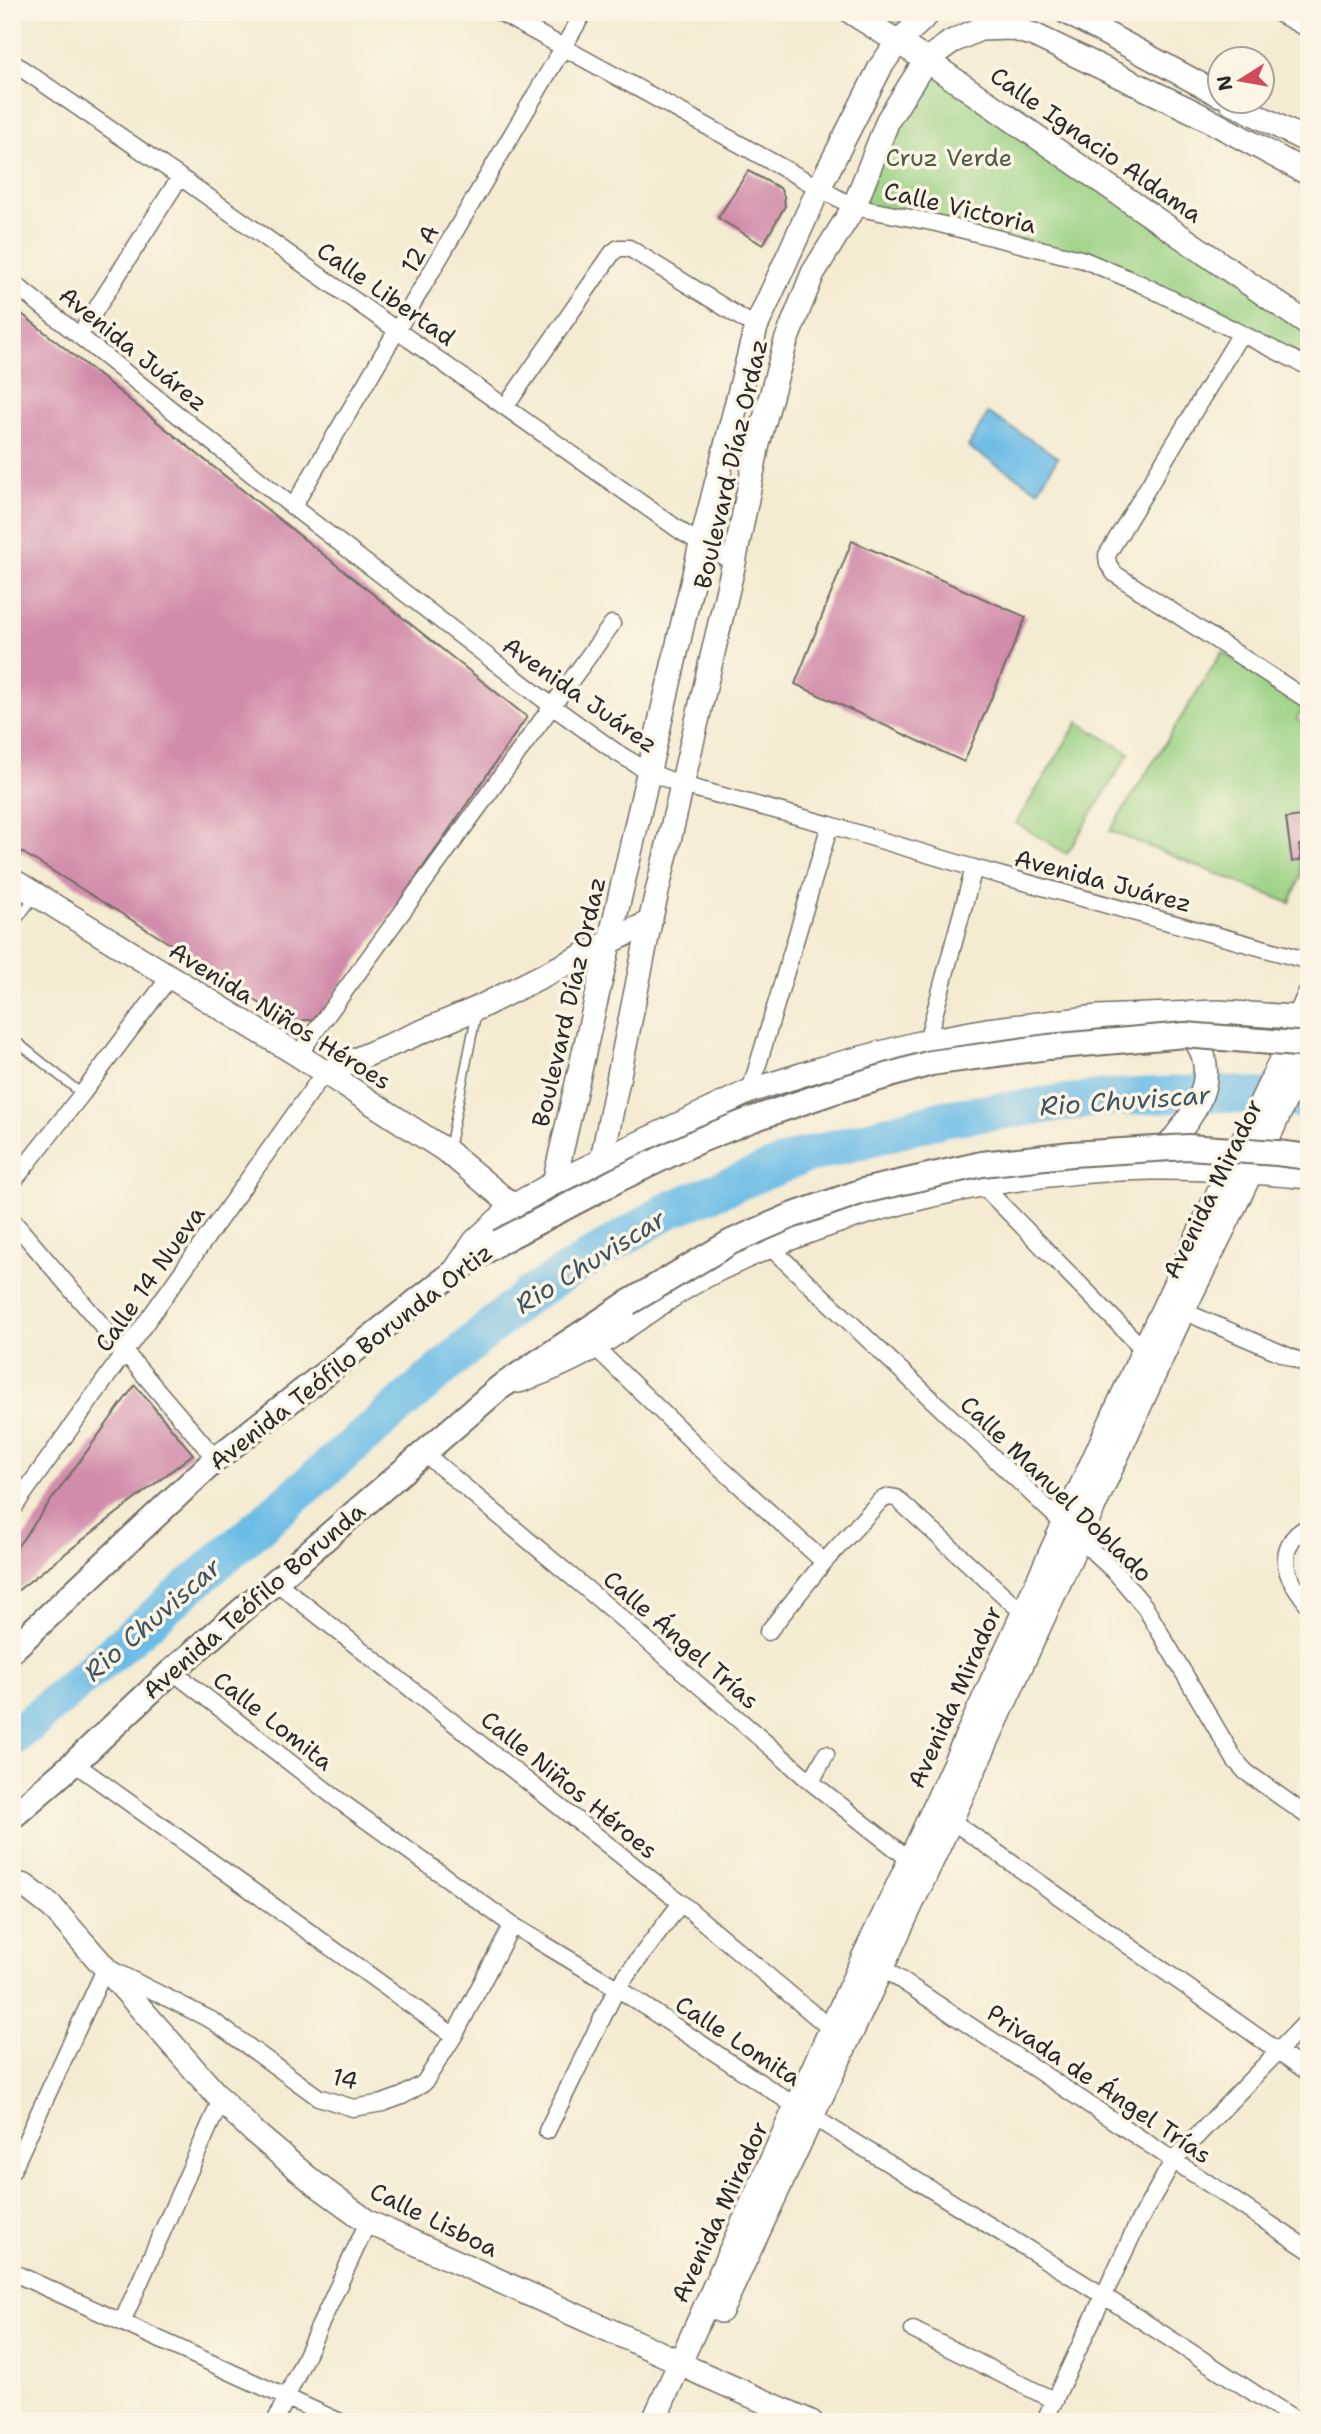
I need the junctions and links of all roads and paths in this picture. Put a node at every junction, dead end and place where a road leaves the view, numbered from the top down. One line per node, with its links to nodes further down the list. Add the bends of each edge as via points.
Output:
1 (499, 12): 10 (street, Calle Victoria)
2 (584, 12): 10 (street, 12 A)
3 (850, 12): 9 (main road, Calle Ignacio Aldama)
4 (930, 12): 9 (main road, Boulevard Díaz Ordaz)
5 (1066, 12): 13 (main road)
6 (1276, 12): 8 (street)
7 (982, 20): 11 (main road, Boulevard Díaz Ordaz); 16 (main road, Boulevard Díaz Ordaz, via 1034,34)
8 (1309, 30)
9 (898, 42): 11 (main road, Calle Ignacio Aldama); 18 (main road, Boulevard Díaz Ordaz, via 881,66)
10 (563, 49): 18 (street, Calle Victoria); 23 (street, 12 A)
11 (926, 60): 19 (main road, Boulevard Díaz Ordaz, via 888,120); 21 (main road, Calle Ignacio Aldama)
12 (12, 62): 17 (street, Calle Libertad)
13 (1206, 87)
14 (1258, 116): 15 (main road)
15 (1309, 142)
16 (1309, 174)
17 (180, 177): 23 (street, Calle Libertad); 25 (street)
18 (819, 188): 19 (street, Calle Victoria); 22 (main road, Boulevard Díaz Ordaz)
19 (855, 207): 24 (street, Calle Victoria, via 1084,260); 30 (main road, Boulevard Díaz Ordaz, via 814,272 786,341 758,444)
20 (12, 282): 25 (street, Avenida Juárez)
21 (1309, 325)
22 (756, 327): 27 (street, via 629,248 620,248); 29 (main road, Boulevard Díaz Ordaz)
23 (398, 331): 27 (street, Calle Libertad); 28 (street, 12 A)
24 (1240, 335): 26 (street, Calle Victoria); 32 (street, via 1107,555 1108,564 1115,574)
25 (79, 336): 28 (street, Avenida Juárez)
26 (1309, 367)
27 (506, 406): 29 (street, Calle Libertad)
28 (293, 507): 33 (street, Avenida Juárez)
29 (701, 544): 30 (street, Calle Libertad); 34 (main road, Boulevard Díaz Ordaz)
30 (734, 563): 35 (main road, Boulevard Díaz Ordaz)
31 (612, 624): 33 (street)
32 (1309, 701)
33 (552, 706): 34 (street, Avenida Juárez); 52 (street)
34 (649, 772): 35 (street, Avenida Juárez); 42 (main road, Boulevard Díaz Ordaz)
35 (682, 785): 36 (street, Avenida Juárez); 40 (main road, Boulevard Díaz Ordaz)
36 (830, 825): 37 (street, Avenida Juárez); 54 (street)
37 (974, 869): 43 (street, Avenida Juárez); 50 (street)
38 (12, 880): 39 (main road, Avenida Niños Héroes)
39 (35, 896): 41 (lane); 44 (main road, Avenida Niños Héroes)
40 (650, 922): 42 (main road); 58 (main road, Boulevard Díaz Ordaz)
41 (12, 927)
42 (610, 940): 46 (main road); 64 (main road, Boulevard Díaz Ordaz)
43 (1309, 961)
44 (169, 978): 52 (main road, Avenida Niños Héroes); 55 (street)
45 (1309, 995): 48 (main road, Avenida Mirador)
46 (478, 1008): 53 (main road); 56 (lane)
47 (1176, 1014): 48 (main road); 50 (main road, via 1098,1017); 59 (main road, via 1205,1059 1204,1082 1189,1120)
48 (1304, 1017): 51 (main road, Avenida Mirador)
49 (12, 1038): 55 (lane)
50 (927, 1041): 54 (main road)
51 (1301, 1053): 60 (main road, Avenida Mirador, via 1247,1131); 61 (main road, Avenida Mirador); 69 (main road, Avenida Teófilo Borunda Ortiz, bridge, via 1185,1035 931,1063 835,1091 698,1142 499,1242)
52 (298, 1055): 53 (main road, Avenida Niños Héroes)
53 (324, 1073): 56 (main road, Avenida Niños Héroes); 72 (street, Calle 14 Nueva)
54 (750, 1091): 58 (main road)
55 (82, 1094): 63 (street)
56 (448, 1152): 66 (main road, Avenida Niños Héroes)
57 (1309, 1157): 75 (main road, Avenida Teófilo Borunda, bridge, via 1188,1147 1072,1154 982,1164 863,1191 731,1242)
58 (602, 1159): 64 (main road)
59 (1150, 1168): 60 (main road, Avenida Teófilo Borunda); 65 (main road, Avenida Teófilo Borunda)
60 (1228, 1170): 61 (main road, Avenida Teófilo Borunda); 70 (main road, Avenida Mirador)
61 (1251, 1172): 62 (main road, Avenida Teófilo Borunda); 70 (main road, Avenida Mirador)
62 (1309, 1177)
63 (12, 1183)
64 (554, 1183): 66 (main road)
65 (982, 1185): 68 (main road, Avenida Teófilo Borunda, via 869,1213); 73 (street)
66 (513, 1206): 69 (main road, via 475,1241)
67 (12, 1220): 72 (street)
68 (769, 1246): 71 (main road, Avenida Teófilo Borunda, via 718,1269); 80 (street, Calle Manuel Doblado)
69 (453, 1273): 77 (main road, Avenida Teófilo Borunda Ortiz)
70 (1174, 1307): 73 (main road, Avenida Mirador); 74 (street)
71 (595, 1347): 75 (main road, Avenida Teófilo Borunda, via 546,1372); 81 (street)
72 (126, 1353): 77 (street); 78 (street, Calle 14 Nueva)
73 (1151, 1357): 80 (main road, Avenida Mirador)
74 (1309, 1365)
75 (499, 1388): 76 (main road, Avenida Teófilo Borunda)
76 (424, 1453): 82 (main road, Avenida Teófilo Borunda); 90 (street, Calle Ángel Trías)
77 (216, 1459): 86 (main road, Avenida Teófilo Borunda Ortiz)
78 (12, 1510)
79 (1309, 1527): 83 (street, via 1298,1531 1286,1558 1289,1574)
80 (1072, 1530): 84 (main road, Avenida Mirador); 93 (street, Calle Manuel Doblado, via 1144,1607 1235,1760)
81 (824, 1562): 84 (street, via 881,1500 896,1498); 85 (street)
82 (276, 1582): 87 (main road, Avenida Teófilo Borunda); 96 (street, Calle Niños Héroes)
83 (1309, 1606)
84 (1030, 1619): 91 (main road, Avenida Mirador)
85 (768, 1632)
86 (12, 1650)
87 (172, 1671): 89 (main road, Avenida Teófilo Borunda); 97 (street, Calle Lomita, via 337,1800)
88 (827, 1754): 90 (street)
89 (74, 1763): 92 (main road, Avenida Teófilo Borunda); 103 (street)
90 (811, 1782): 94 (street, Calle Ángel Trías)
91 (942, 1814): 94 (main road, Avenida Mirador); 98 (main road, Avenida Mirador); 104 (street)
92 (12, 1817)
93 (1309, 1817)
94 (911, 1860): 98 (main road, Avenida Mirador)
95 (12, 1883): 99 (main road, Calle Lisboa, via 25,1886 52,1907)
96 (681, 1903): 100 (street); 102 (street, Calle Niños Héroes)
97 (512, 1925): 100 (street, Calle Lomita); 103 (street, 14)
98 (872, 1961): 102 (main road, Avenida Mirador); 107 (main road, Avenida Mirador); 109 (street, Privada de Ángel Trías)
99 (106, 1967): 103 (street, 14, via 213,2021 318,2096 353,2108 383,2103 424,2083); 106 (main road, Calle Lisboa); 110 (street)
100 (617, 1988): 107 (street, Calle Lomita); 108 (street)
101 (1309, 2019): 104 (street)
102 (831, 2029): 107 (main road, Avenida Mirador)
103 (454, 2036)
104 (1279, 2051): 105 (street); 109 (street)
105 (1309, 2073)
106 (221, 2100): 111 (main road, Calle Lisboa, via 313,2182); 115 (street)
107 (805, 2111): 114 (street, Calle Lomita); 117 (main road, Avenida Mirador)
108 (547, 2130)
109 (1173, 2161): 112 (street, Privada de Ángel Trías); 114 (street)
110 (12, 2171)
111 (368, 2222): 117 (main road, Calle Lisboa); 118 (street)
112 (1309, 2250)
113 (12, 2272): 115 (street)
114 (1104, 2296): 119 (street); 126 (street, Calle Lomita)
115 (122, 2322): 118 (street)
116 (913, 2330): 119 (street)
117 (686, 2366): 122 (main road, Avenida Mirador); 123 (main road, Avenida Mirador); 124 (main road, Calle Lisboa)
118 (287, 2398): 120 (street); 121 (street)
119 (1055, 2401): 125 (street)
120 (275, 2422)
121 (340, 2422)
122 (653, 2422)
123 (670, 2422)
124 (811, 2422)
125 (1044, 2422)
126 (1299, 2422)

